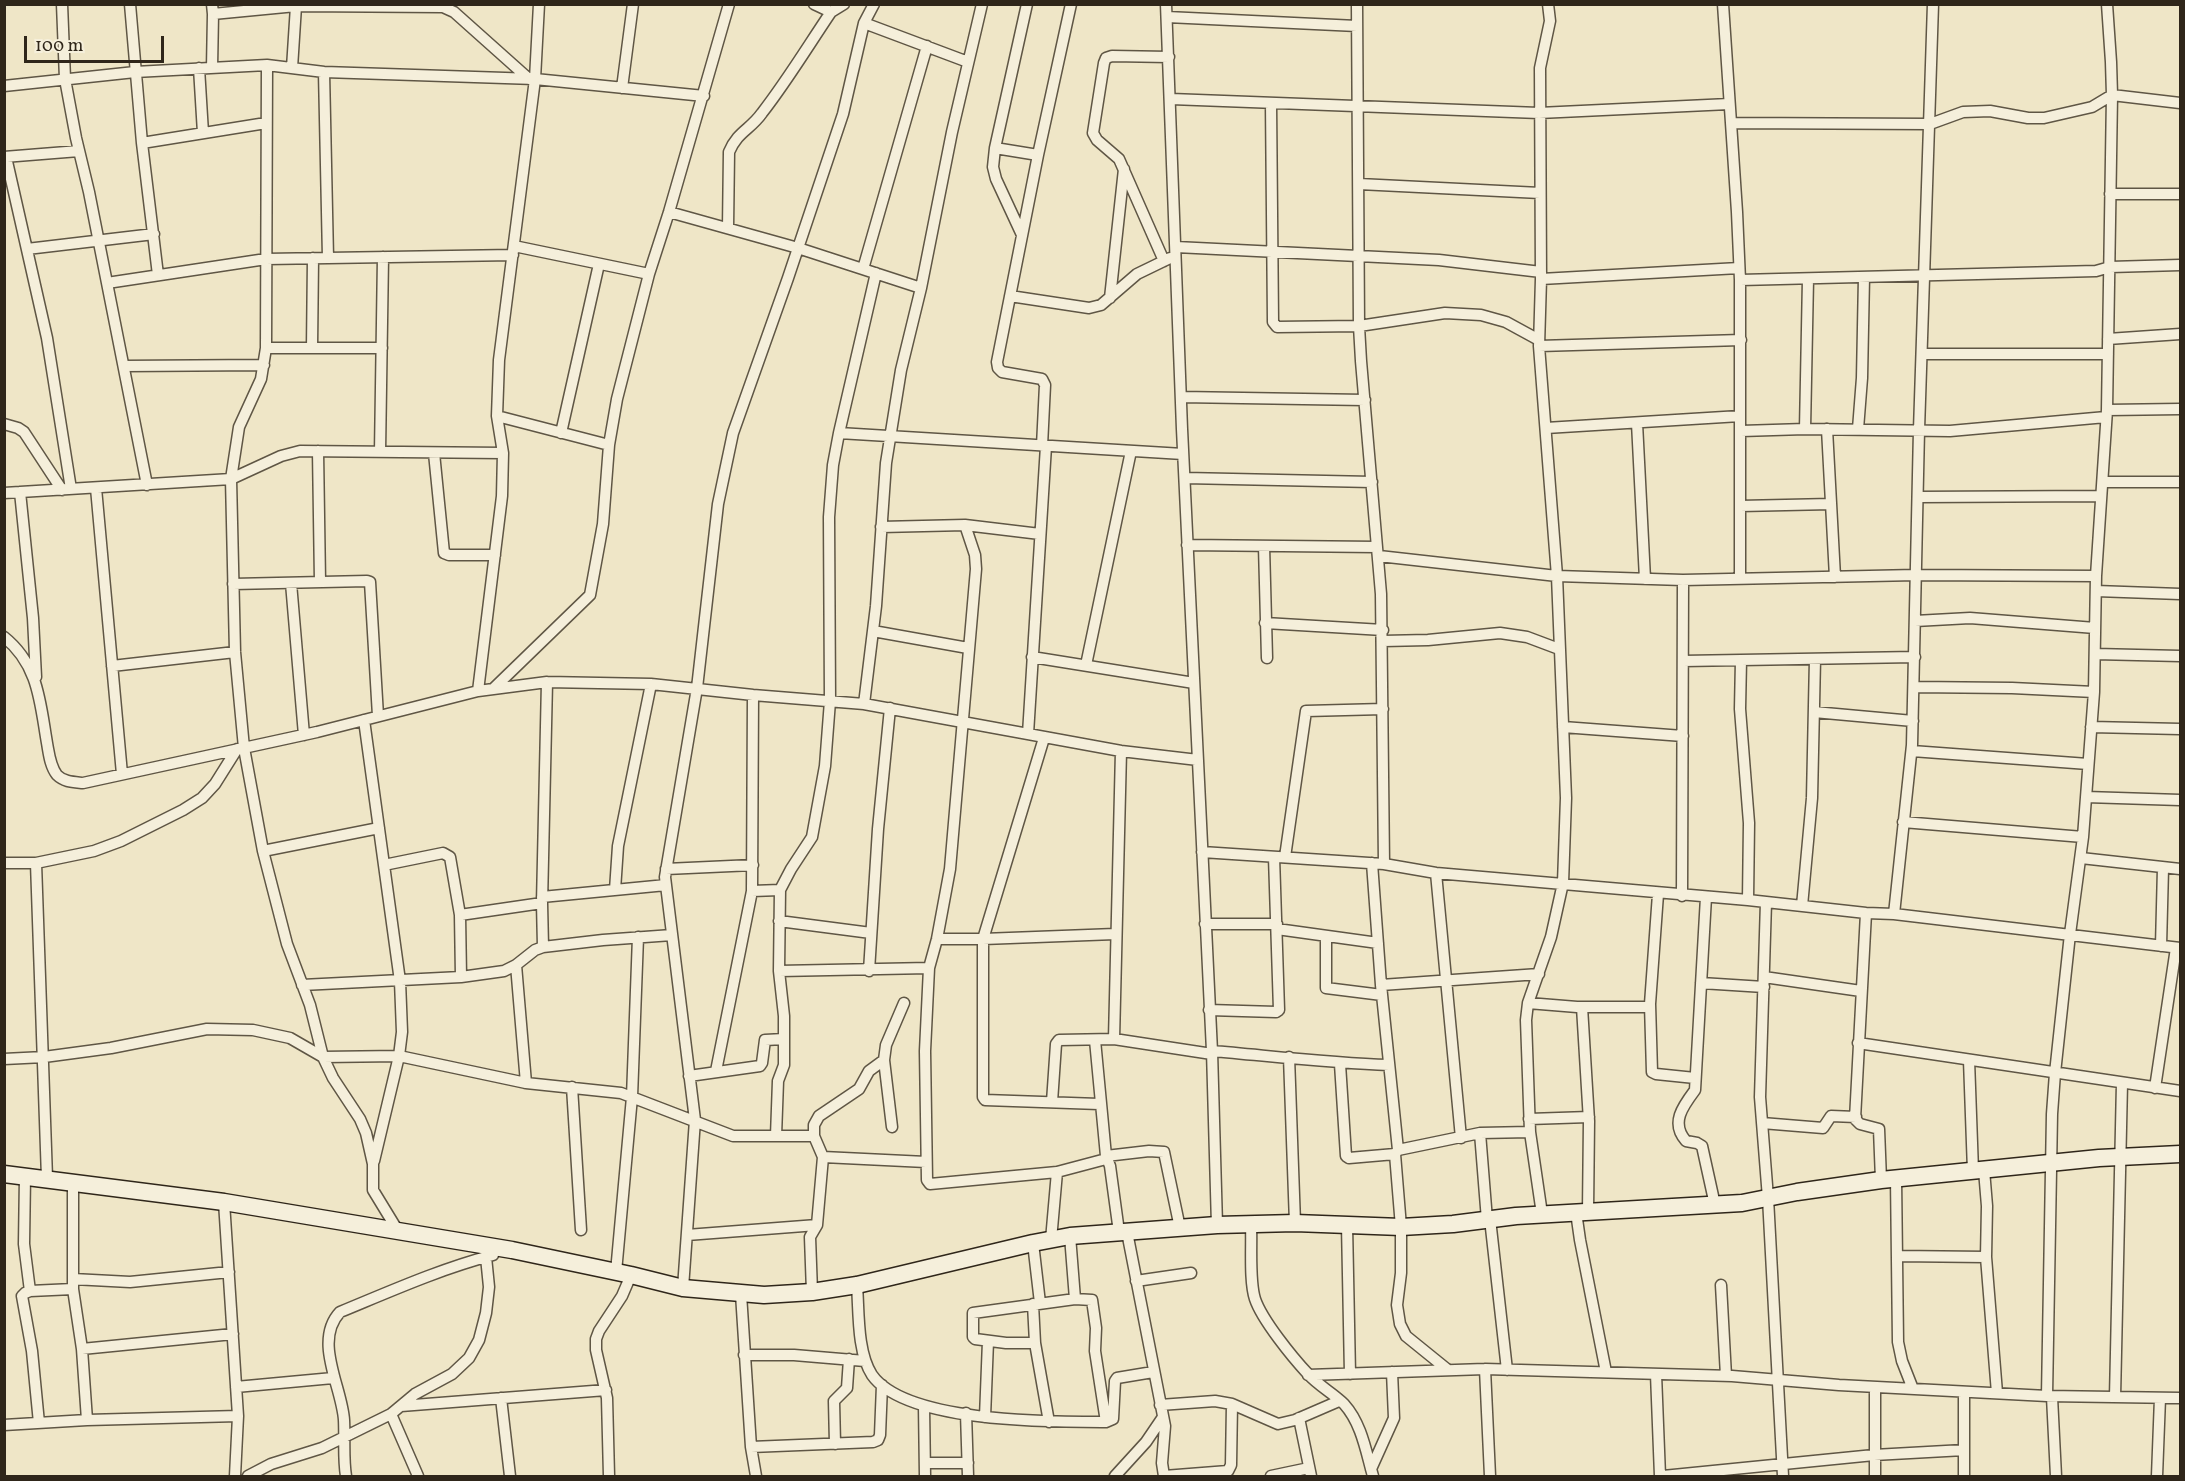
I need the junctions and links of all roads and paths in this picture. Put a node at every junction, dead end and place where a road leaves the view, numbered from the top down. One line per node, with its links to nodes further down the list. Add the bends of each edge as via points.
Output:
1 (62, 4): 35 (street)
2 (130, 4): 33 (street)
3 (539, 4): 36 (street)
4 (633, 4): 38 (street)
5 (729, 4): 40 (street)
6 (814, 4): 22 (street)
7 (844, 4): 22 (street)
8 (873, 4): 24 (street)
9 (982, 4): 28 (street)
10 (1027, 4): 52 (street)
11 (1071, 4): 54 (street)
12 (1166, 4): 23 (street)
13 (1357, 4): 25 (street)
14 (1548, 4): 46 (street, via 1550,21 1540,68)
15 (1723, 4): 44 (street)
16 (1933, 4): 49 (street)
17 (2107, 4): 39 (street)
18 (379, 5): 19 (street); 20 (street)
19 (296, 6): 21 (street); 32 (street)
20 (455, 8): 36 (street)
21 (212, 9): 31 (street)
22 (831, 12): 62 (street, via 767,107 734,141 729,152)
23 (1167, 17): 25 (street); 27 (street)
24 (864, 23): 26 (street); 66 (street, via 843,114)
25 (1357, 26): 45 (street)
26 (927, 46): 28 (street); 81 (street)
27 (1169, 57): 41 (street); 56 (street, via 1106,58 1094,136 1114,152)
28 (968, 62): 91 (street)
29 (267, 65): 31 (street); 32 (street); 47 (street)
30 (199, 68): 31 (street); 33 (street); 50 (street)
31 (212, 68)
32 (292, 68): 34 (street)
33 (135, 72): 35 (street); 51 (street)
34 (324, 72): 36 (street); 74 (street)
35 (65, 79): 37 (street); 53 (street)
36 (532, 79): 38 (street); 68 (street)
37 (4, 86)
38 (622, 88): 40 (street)
39 (2112, 95): 43 (street); 49 (street, via 2092,107 2044,118 1963,112); 59 (street)
40 (704, 96): 61 (street)
41 (1171, 99): 42 (street); 69 (street)
42 (1271, 103): 45 (street); 70 (street)
43 (2181, 103)
44 (1729, 104): 46 (street); 48 (street)
45 (1359, 106): 46 (street); 57 (street)
46 (1539, 113): 58 (street)
47 (266, 123): 50 (street); 75 (street)
48 (1731, 123): 49 (street); 80 (street)
49 (1930, 124): 86 (street)
50 (203, 133): 51 (street)
51 (142, 143): 63 (street)
52 (995, 148): 54 (street); 64 (street, via 996,179)
53 (79, 151): 55 (street); 65 (street)
54 (1038, 155): 64 (street)
55 (5, 157): 67 (street)
56 (1124, 168): 76 (street); 93 (street)
57 (1359, 184): 58 (street); 71 (street)
58 (1540, 193): 85 (street)
59 (2110, 194): 60 (street); 79 (street)
60 (2181, 194)
61 (669, 212): 62 (street); 83 (street)
62 (728, 228): 66 (street)
63 (154, 234): 65 (street); 84 (street)
64 (1022, 235): 92 (street)
65 (98, 241): 67 (street); 90 (street)
66 (798, 248): 81 (street); 189 (street, via 733,433 718,504)
67 (27, 249): 138 (street, via 47,339)
68 (514, 250): 72 (street); 77 (street); 111 (street, via 499,360)
69 (1176, 251): 70 (street); 76 (street); 106 (street)
70 (1273, 253): 71 (street); 94 (street, via 1274,325)
71 (1358, 254): 85 (street, via 1439,260); 94 (street)
72 (383, 257): 74 (street); 101 (street)
73 (313, 258): 74 (street); 75 (street); 100 (street)
74 (328, 258)
75 (266, 259): 84 (street); 99 (street)
76 (1164, 261): 93 (street, via 1137,274)
77 (599, 264): 83 (street); 120 (street)
78 (2181, 265): 79 (street)
79 (2110, 267): 86 (street, via 2096,271); 96 (street)
80 (1739, 268): 85 (street); 89 (street)
81 (863, 270): 82 (street)
82 (876, 273): 91 (street); 121 (street)
83 (649, 274): 123 (street)
84 (158, 275): 90 (street)
85 (1541, 275): 98 (street)
86 (1925, 276): 87 (street); 102 (street)
87 (1864, 278): 88 (street); 117 (street)
88 (1808, 279): 89 (street); 115 (street)
89 (1740, 280): 97 (street)
90 (107, 283): 105 (street)
91 (921, 288): 122 (street)
92 (1010, 296): 93 (street, via 1081,308 1101,305); 124 (street, via 998,368 1042,380 1045,385)
93 (1110, 298)
94 (1359, 326): 98 (street, via 1445,313 1481,315 1506,322); 107 (street)
95 (2181, 334): 96 (street)
96 (2108, 339): 103 (street)
97 (1741, 340): 98 (street); 110 (street)
98 (1539, 343): 114 (street)
99 (266, 348): 100 (street); 104 (street)
100 (312, 348): 101 (street)
101 (382, 348): 127 (street)
102 (1923, 354): 103 (street); 118 (street)
103 (2108, 354): 109 (street)
104 (264, 364): 105 (street); 132 (street, via 238,427)
105 (124, 366): 136 (street)
106 (1181, 397): 107 (street); 130 (street)
107 (1365, 400): 133 (street)
108 (2181, 409): 109 (street)
109 (2107, 414): 118 (street, via 1950,431); 134 (street)
110 (1740, 416): 112 (street); 119 (street)
111 (497, 417): 120 (street); 129 (street)
112 (1637, 423): 114 (street); 156 (street)
113 (4, 424): 138 (street, via 24,432)
114 (1546, 428): 153 (street)
115 (1805, 429): 116 (street); 119 (street)
116 (1827, 429): 117 (street); 143 (street)
117 (1858, 429): 118 (street)
118 (1919, 430): 142 (street)
119 (1741, 431): 144 (street)
120 (561, 433): 123 (street)
121 (839, 433): 122 (street); 193 (street, via 829,517)
122 (890, 437): 124 (street); 146 (street)
123 (609, 445): 188 (street, via 603,524 590,595)
124 (1044, 446): 126 (street); 147 (street)
125 (318, 451): 127 (street); 132 (street, via 281,456); 159 (street)
126 (1131, 451): 130 (street); 182 (street)
127 (380, 452): 128 (street)
128 (434, 453): 129 (street); 151 (street, via 444,554)
129 (503, 453): 151 (street)
130 (1183, 454): 131 (street)
131 (1185, 478): 133 (street); 148 (street)
132 (231, 479): 136 (street); 161 (street)
133 (1372, 482): 150 (street)
134 (2104, 482): 135 (street); 141 (street)
135 (2181, 482)
136 (147, 485): 137 (street)
137 (96, 488): 138 (street); 181 (street)
138 (66, 489): 139 (street)
139 (20, 492): 140 (street); 186 (street)
140 (4, 493)
141 (2102, 496): 142 (street); 154 (street)
142 (1919, 497): 152 (street)
143 (1831, 504): 144 (street); 155 (street)
144 (1740, 506): 157 (street)
145 (965, 525): 146 (street); 147 (street); 170 (street, via 976,562)
146 (881, 528): 167 (street)
147 (1040, 534): 175 (street)
148 (1187, 545): 149 (street); 184 (street)
149 (1264, 546): 150 (street); 165 (street)
150 (1378, 552): 153 (street); 168 (street)
151 (495, 555): 190 (street)
152 (1916, 575): 154 (street); 155 (street); 164 (street)
153 (1557, 576): 156 (street); 171 (street)
154 (2096, 576): 162 (street)
155 (1835, 577): 157 (street)
156 (1645, 579): 158 (street)
157 (1740, 579): 158 (street)
158 (1683, 580): 180 (street)
159 (320, 582): 160 (street); 198 (street, via 367,581 371,585)
160 (291, 583): 161 (street); 206 (street)
161 (233, 584): 172 (street)
162 (2096, 591): 163 (street); 166 (street)
163 (2181, 594)
164 (1915, 621): 166 (street, via 1970,618); 176 (street)
165 (1265, 623): 168 (street); 177 (street)
166 (2095, 628): 173 (street)
167 (873, 631): 170 (street); 194 (street)
168 (1383, 636): 171 (street, via 1418,640 1500,633 1527,637); 196 (street)
169 (4, 637): 186 (street, via 25,657)
170 (968, 648): 200 (street)
171 (1559, 649): 202 (street)
172 (235, 652): 181 (street); 209 (street)
173 (2095, 654): 174 (street); 191 (street)
174 (2181, 656)
175 (1032, 657): 182 (street); 205 (street)
176 (1915, 657): 178 (street); 187 (street)
177 (1268, 658)
178 (1815, 659): 179 (street); 197 (street)
179 (1741, 660): 180 (street); 243 (street, via 1740,709 1749,823)
180 (1683, 661): 207 (street)
181 (112, 666): 214 (street)
182 (1086, 666): 184 (street)
183 (547, 682): 185 (street); 188 (street); 242 (street)
184 (1194, 683): 212 (street)
185 (651, 684): 189 (street); 236 (street, via 618,846)
186 (37, 687): 214 (street, via 56,774 64,781 83,783)
187 (1914, 687): 191 (street); 201 (street)
188 (494, 688): 190 (street)
189 (697, 688): 192 (street); 230 (street)
190 (478, 691): 198 (street)
191 (2094, 692): 203 (street)
192 (753, 696): 193 (street); 229 (street)
193 (830, 701): 194 (street); 237 (street, via 825,766 813,835)
194 (864, 704): 195 (street)
195 (890, 708): 200 (street); 252 (street)
196 (1383, 709): 222 (street, via 1306,711); 227 (street)
197 (1814, 712): 201 (street); 245 (street, via 1812,798)
198 (378, 716): 199 (street)
199 (364, 720): 206 (street); 218 (street)
200 (961, 721): 205 (street); 258 (street, via 950,869)
201 (1913, 721): 210 (street)
202 (1563, 727): 207 (street); 234 (street)
203 (2091, 727): 204 (street); 213 (street)
204 (2181, 729)
205 (1028, 734): 208 (street)
206 (304, 735): 209 (street)
207 (1683, 736): 240 (street)
208 (1044, 738): 211 (street); 259 (street)
209 (240, 748): 214 (street); 220 (street); 225 (street, via 215,784 183,810 94,851)
210 (1912, 751): 213 (street); 217 (street)
211 (1121, 752): 212 (street); 253 (street)
212 (1198, 760): 221 (street)
213 (2088, 764): 215 (street)
214 (122, 774)
215 (2086, 797): 216 (street); 219 (street)
216 (2181, 801)
217 (1904, 822): 219 (street); 247 (street)
218 (379, 828): 220 (street); 228 (street)
219 (2083, 837): 223 (street)
220 (263, 851): 274 (street)
221 (1202, 852): 222 (street); 250 (street)
222 (1279, 857): 226 (street); 251 (street)
223 (2080, 858): 231 (street); 254 (street)
224 (4, 863): 225 (street)
225 (36, 863): 289 (street)
226 (1372, 863): 227 (street); 260 (street)
227 (1384, 864): 233 (street)
228 (384, 865): 248 (street, via 448,854); 271 (street)
229 (753, 865): 230 (street); 238 (street)
230 (666, 868): 235 (street)
231 (2163, 868): 232 (street); 261 (street)
232 (2181, 869)
233 (1436, 873): 234 (street); 270 (street)
234 (1563, 883): 239 (street); 268 (street)
235 (666, 885): 236 (street); 255 (street)
236 (615, 890): 242 (street)
237 (780, 890): 238 (street); 249 (street)
238 (752, 891): 296 (street)
239 (1658, 894): 240 (street); 280 (street)
240 (1682, 896): 241 (street)
241 (1706, 897): 243 (street); 273 (street)
242 (542, 900): 248 (street); 262 (street)
243 (1748, 900): 244 (street)
244 (1766, 902): 245 (street); 272 (street)
245 (1802, 906): 246 (street)
246 (1866, 913): 247 (street); 276 (street)
247 (1894, 914): 254 (street)
248 (460, 915): 269 (street)
249 (779, 921): 252 (street); 267 (street)
250 (1205, 924): 251 (street); 281 (street)
251 (1277, 926): 256 (street); 281 (street, via 1278,1011)
252 (871, 933): 266 (street)
253 (1115, 934): 259 (street); 284 (street)
254 (2070, 934): 261 (street); 297 (street)
255 (672, 935): 257 (street); 298 (street)
256 (1326, 936): 260 (street); 275 (street, via 1326,988)
257 (638, 937): 262 (street); 305 (street)
258 (937, 939): 259 (street); 265 (street)
259 (983, 939): 306 (street, via 984,1099)
260 (1378, 943): 275 (street)
261 (2161, 946): 263 (street)
262 (543, 947): 264 (street)
263 (2178, 948): 303 (street)
264 (516, 965): 269 (street, via 504,971); 300 (street)
265 (929, 968): 266 (street); 324 (street)
266 (869, 970): 267 (street)
267 (778, 971): 282 (street)
268 (1539, 974): 270 (street); 278 (street)
269 (461, 977): 271 (street)
270 (1445, 980): 275 (street); 318 (street)
271 (400, 981): 274 (street); 288 (street)
272 (1764, 982): 273 (street); 276 (street); 312 (street)
273 (1701, 983): 299 (street)
274 (302, 985): 287 (street)
275 (1382, 990): 295 (street)
276 (1861, 991): 285 (street)
277 (904, 1002): 292 (street)
278 (1528, 1003): 279 (street); 310 (street)
279 (1582, 1006): 280 (street); 308 (street)
280 (1650, 1007): 299 (street, via 1653,1072)
281 (1209, 1010): 286 (street)
282 (784, 1040): 296 (street, via 765,1040 761,1065); 316 (street)
283 (1095, 1040): 284 (street); 306 (street, via 1057,1041); 307 (street)
284 (1114, 1040): 286 (street)
285 (1858, 1043): 293 (street); 309 (street)
286 (1212, 1053): 290 (street); 342 (street)
287 (324, 1056): 288 (street); 289 (street, via 290,1038 252,1030 207,1029); 325 (street, via 333,1078 360,1119)
288 (399, 1056): 300 (street); 325 (street)
289 (44, 1057): 291 (street); 331 (street)
290 (1288, 1057): 294 (street); 340 (street)
291 (4, 1059)
292 (884, 1060): 313 (street); 317 (street, via 869,1071 859,1089 819,1116)
293 (1969, 1060): 297 (street); 327 (street)
294 (1340, 1064): 295 (street); 319 (street, via 1346,1156)
295 (1389, 1065): 319 (street)
296 (716, 1071): 298 (street)
297 (2055, 1073): 301 (street); 326 (street)
298 (689, 1076): 311 (street)
299 (1695, 1078): 336 (street, via 1695,1090 1679,1113 1678,1126 1686,1142 1702,1146)
300 (526, 1083): 302 (street)
301 (2122, 1083): 303 (street); 322 (street)
302 (572, 1087): 305 (street); 347 (street)
303 (2155, 1088): 304 (street)
304 (2181, 1091)
305 (632, 1096): 311 (street); 359 (street)
306 (1052, 1102): 307 (street)
307 (1099, 1104): 323 (street)
308 (1589, 1117): 310 (street); 337 (street)
309 (1856, 1117): 312 (street, via 1831,1116 1823,1128); 332 (street, via 1860,1124 1879,1129)
310 (1529, 1119): 314 (street)
311 (695, 1120): 316 (street, via 733,1136); 350 (street)
312 (1762, 1123): 334 (street)
313 (892, 1127)
314 (1530, 1132): 315 (street); 338 (street)
315 (1480, 1133): 318 (street); 339 (street)
316 (776, 1136): 317 (street)
317 (814, 1136): 321 (street)
318 (1461, 1138): 319 (street)
319 (1396, 1152): 345 (street)
320 (2181, 1154): 322 (street)
321 (823, 1157): 324 (street); 341 (street)
322 (2119, 1157): 326 (street); 398 (street)
323 (1106, 1158): 328 (street); 346 (street, via 1164,1152); 349 (street)
324 (926, 1162): 328 (street, via 930,1184)
325 (374, 1164): 348 (street, via 373,1190)
326 (2052, 1164): 327 (street); 397 (street)
327 (1979, 1170): 332 (street); 357 (street, via 1987,1206)
328 (1057, 1172): 352 (street)
329 (4, 1174): 330 (street)
330 (25, 1176): 331 (street); 366 (street, via 24,1244)
331 (47, 1178): 333 (street)
332 (1889, 1179): 334 (street); 355 (street)
333 (73, 1181): 335 (street); 362 (street)
334 (1768, 1198): 336 (street); 389 (street)
335 (224, 1202): 348 (street); 358 (street)
336 (1715, 1205): 337 (street)
337 (1582, 1211): 338 (street); 383 (street, via 1580,1240)
338 (1542, 1214): 339 (street)
339 (1489, 1220): 345 (street); 380 (street)
340 (1295, 1222): 343 (street); 344 (street)
341 (818, 1225): 350 (street); 367 (street, via 810,1238)
342 (1217, 1225): 343 (street); 346 (street)
343 (1251, 1225): 386 (street, via 1254,1298)
344 (1347, 1225): 345 (street); 384 (street)
345 (1401, 1227): 378 (street, via 1397,1305 1400,1324 1406,1336)
346 (1180, 1228): 349 (street)
347 (581, 1230)
348 (398, 1231): 354 (street)
349 (1123, 1232): 351 (street); 361 (street)
350 (687, 1235): 365 (street)
351 (1070, 1236): 352 (street); 369 (street)
352 (1051, 1240): 353 (street)
353 (1033, 1243): 364 (street); 370 (street)
354 (512, 1250): 356 (street); 359 (street)
355 (1897, 1256): 357 (street); 393 (street, via 1898,1342)
356 (486, 1257): 388 (street, via 415,1280 340,1312 330,1330); 405 (street, via 486,1314 469,1358 452,1374)
357 (1986, 1257): 396 (street)
358 (229, 1272): 362 (street); 371 (street)
359 (623, 1273): 365 (street); 394 (street, via 618,1302 596,1339)
360 (1191, 1273): 361 (street)
361 (1136, 1281): 381 (street)
362 (73, 1284): 366 (street); 374 (street)
363 (1721, 1284): 387 (street)
364 (857, 1285): 367 (street); 377 (street)
365 (683, 1288): 368 (street)
366 (30, 1292): 416 (street, via 22,1296)
367 (812, 1292): 368 (street)
368 (741, 1294): 375 (street)
369 (1075, 1299): 370 (street); 415 (street, via 1093,1301 1095,1351)
370 (1037, 1304): 372 (street, via 975,1311 973,1337); 373 (street)
371 (233, 1334): 374 (street); 391 (street)
372 (988, 1341): 373 (street); 410 (street)
373 (1035, 1343): 414 (street)
374 (82, 1349): 413 (street)
375 (744, 1354): 376 (street); 420 (street)
376 (849, 1359): 377 (street); 419 (street, via 847,1388 834,1401)
377 (865, 1361): 390 (street)
378 (1448, 1370): 379 (street); 382 (street)
379 (1485, 1370): 380 (street); 440 (street)
380 (1507, 1370): 383 (street)
381 (1153, 1372): 404 (street); 415 (street, via 1115,1381 1113,1419)
382 (1392, 1372): 384 (street); 427 (street, via 1394,1418)
383 (1606, 1372): 385 (street)
384 (1350, 1374): 386 (street)
385 (1656, 1374): 387 (street); 441 (street)
386 (1308, 1375): 402 (street)
387 (1726, 1376): 389 (street)
388 (333, 1378): 391 (street); 418 (street, via 341,1401)
389 (1779, 1380): 392 (street); 425 (street)
390 (882, 1385): 406 (street); 419 (street, via 878,1440)
391 (236, 1387): 409 (street)
392 (1875, 1387): 393 (street); 422 (street)
393 (1913, 1389): 395 (street)
394 (606, 1390): 399 (street); 433 (street)
395 (1964, 1392): 396 (street); 421 (street)
396 (1997, 1394): 397 (street)
397 (2049, 1396): 398 (street); 445 (street)
398 (2115, 1397): 400 (street)
399 (501, 1398): 405 (street); 432 (street)
400 (2160, 1398): 401 (street); 446 (street)
401 (2181, 1398)
402 (1339, 1401): 412 (street); 427 (street, via 1355,1421)
403 (1232, 1404): 404 (street, via 1215,1401); 412 (street, via 1278,1424); 438 (street, via 1228,1471)
404 (1160, 1405): 411 (street)
405 (401, 1406): 408 (street)
406 (924, 1406): 407 (street); 423 (street)
407 (966, 1413): 410 (street); 424 (street)
408 (391, 1414): 418 (street); 431 (street)
409 (238, 1416): 413 (street); 428 (street)
410 (986, 1416): 414 (street)
411 (1163, 1417): 437 (street); 438 (street)
412 (1299, 1418): 426 (street)
413 (87, 1420): 416 (street)
414 (1049, 1422): 415 (street)
415 (1106, 1422)
416 (39, 1423): 417 (street)
417 (4, 1425)
418 (344, 1436): 429 (street); 430 (street)
419 (835, 1444): 420 (street)
420 (751, 1447): 434 (street)
421 (1964, 1450): 422 (street); 444 (street)
422 (1874, 1455): 425 (street); 443 (street)
423 (925, 1463): 424 (street); 435 (street)
424 (968, 1463): 436 (street)
425 (1783, 1464): 441 (street); 442 (street)
426 (1310, 1472): 439 (street)
427 (1372, 1473)
428 (235, 1476)
429 (248, 1476)
430 (346, 1476)
431 (418, 1476)
432 (510, 1476)
433 (609, 1476)
434 (756, 1476)
435 (925, 1476)
436 (968, 1476)
437 (1114, 1476)
438 (1164, 1476)
439 (1271, 1476)
440 (1490, 1476)
441 (1661, 1476)
442 (1784, 1476)
443 (1875, 1476)
444 (1964, 1476)
445 (2056, 1476)
446 (2157, 1476)

